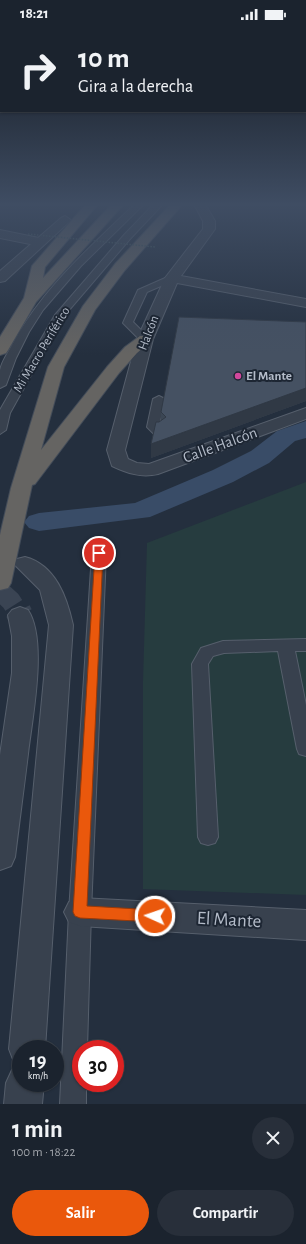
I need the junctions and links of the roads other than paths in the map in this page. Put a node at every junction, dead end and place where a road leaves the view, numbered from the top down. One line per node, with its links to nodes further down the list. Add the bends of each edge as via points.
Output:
1 (26, 254): 8 (street)
2 (49, 254): 10 (highway, via 39,266)
3 (72, 254): 10 (highway)
4 (88, 254): 14 (lane, Mi Macro Periférico, via 33,318 6,364)
5 (112, 254): 17 (lane, Mi Macro Periférico, via 60,315 4,412)
6 (132, 254): 20 (highway, via 88,309 56,367)
7 (190, 254): 9 (street, Halcón)
8 (0, 278)
9 (172, 278): 11 (street); 12 (street, Halcón); 12 (lane, via 143,290 128,323)
10 (30, 300): 13 (highway)
11 (306, 303)
12 (145, 339): 19 (street, Halcón, via 116,450 119,462); 20 (highway, via 113,370)
13 (0, 350)
14 (0, 384)
15 (159, 400): 18 (lane, via 153,427)
16 (306, 413): 19 (street, Calle Halcón, via 170,464 151,470)
17 (0, 430)
18 (158, 432)
19 (133, 469)
20 (22, 488): 23 (highway)
21 (99, 553): 30 (lane)
22 (25, 564): 32 (street, via 44,578 55,596 61,625)
23 (0, 583)
24 (20, 615): 29 (street, via 24,636 25,673)
25 (285, 645): 26 (lane); 27 (lane); 28 (lane, via 223,647 207,652 200,664)
26 (306, 645)
27 (306, 749)
28 (208, 837)
29 (0, 857)
30 (80, 912): 31 (street, El Mante); 35 (lane)
31 (306, 925)
32 (28, 1040)
33 (24, 1092): 34 (street)
34 (23, 1104)
35 (73, 1104)

